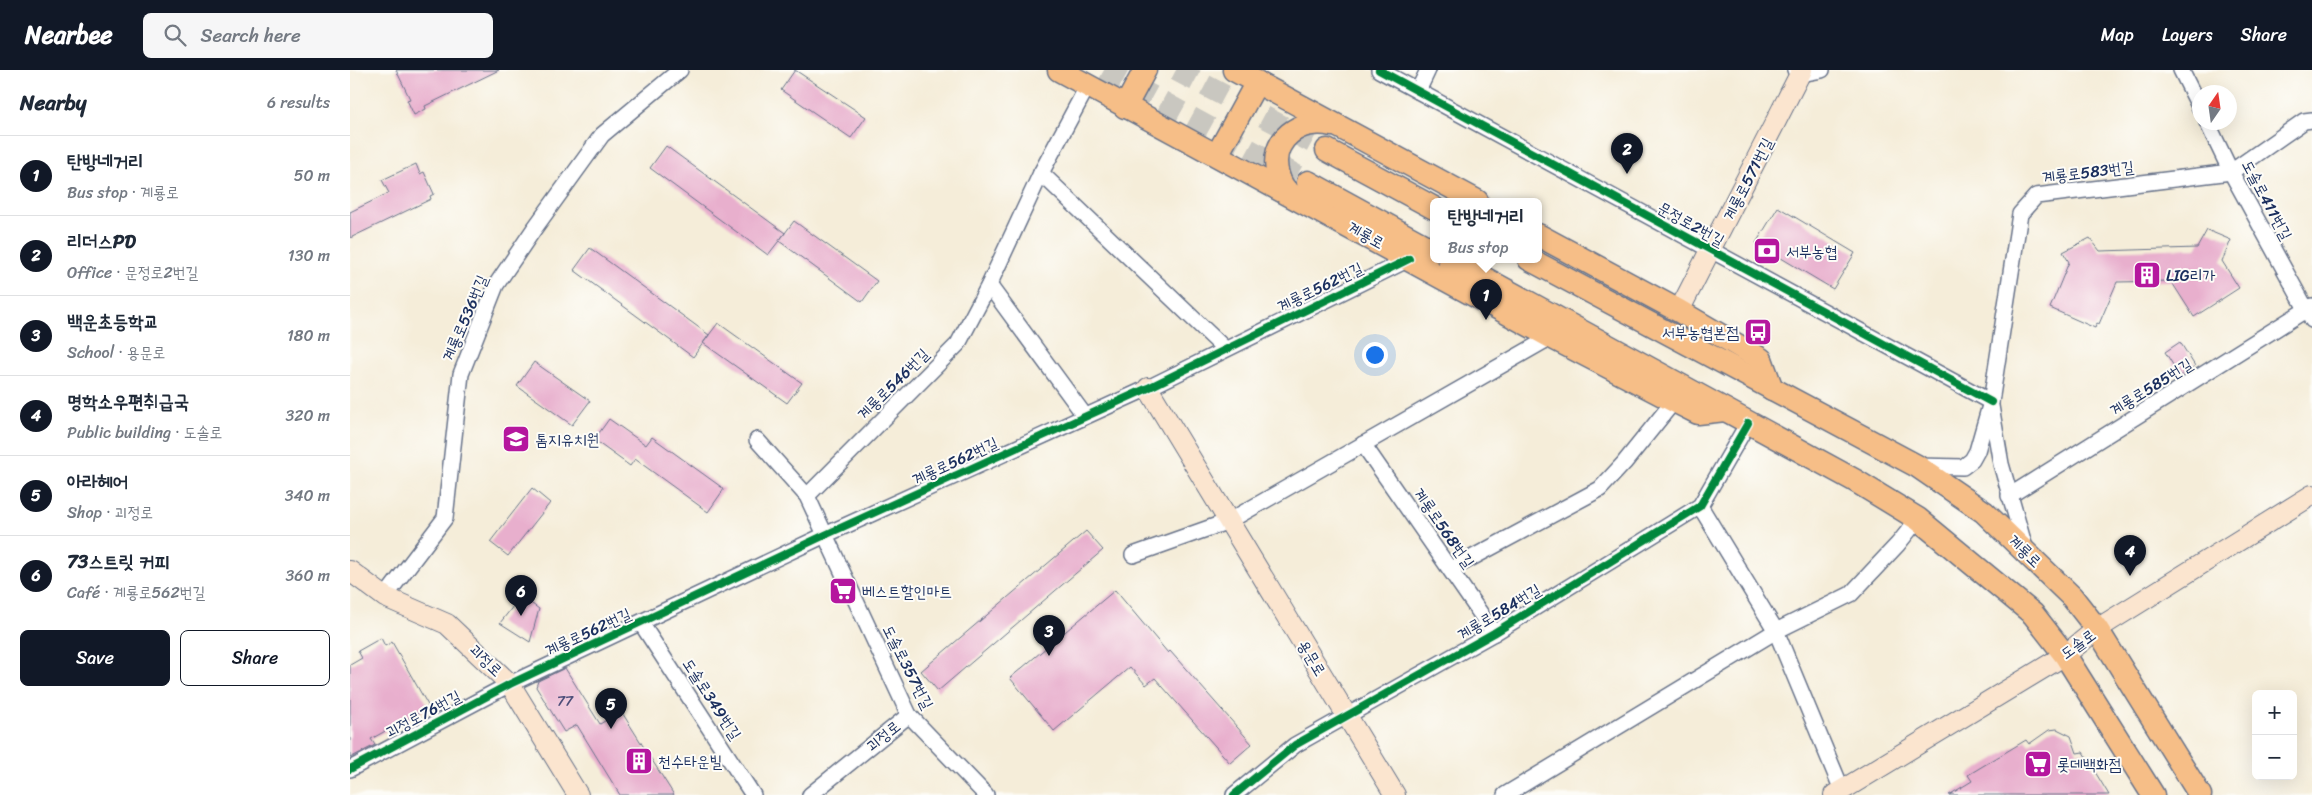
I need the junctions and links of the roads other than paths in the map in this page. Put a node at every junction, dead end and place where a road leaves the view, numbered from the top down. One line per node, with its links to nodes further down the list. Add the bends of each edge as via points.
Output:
1 (680, 70): 57 (street, 계룡로536번길, via 602,135 496,285 460,374 445,518)
2 (1059, 70): 11 (main road, 계룡로)
3 (1145, 70): 14 (main road)
4 (1234, 70): 10 (main road)
5 (1379, 70): 12 (street, 문정로2번길)
6 (1428, 70): 12 (street)
7 (1822, 70): 9 (street)
8 (2181, 70): 13 (street)
9 (1799, 71): 27 (street, 계룡로571번길)
10 (1258, 76): 16 (main road); 19 (main road)
11 (1088, 85): 14 (main road, 계룡로); 21 (street, 계룡로546번길)
12 (1418, 91): 27 (street, 문정로2번길)
13 (2192, 92)
14 (1125, 107): 19 (main road, 계룡로)
15 (2312, 120): 20 (street, 계룡로583번길, via 2304,121)
16 (1341, 127): 22 (main road, via 1316,122 1303,125 1282,142 1276,168 1280,181 1288,192); 23 (main road)
17 (2211, 130): 20 (street, 도솔로411번길)
18 (1327, 150): 24 (main road)
19 (1217, 155): 22 (main road, 계룡로)
20 (2231, 172): 33 (street, 도솔로411번길); 39 (street, 계룡로583번길, via 2036,196 2020,214)
21 (1041, 173): 31 (street, 계룡로546번길); 35 (street)
22 (1304, 191): 26 (main road, 계룡로); 28 (main road, 계룡로)
23 (1471, 198)
24 (1430, 206)
25 (1542, 237): 32 (main road)
26 (1430, 248)
27 (1712, 251): 32 (street, 계룡로571번길); 39 (street, 문정로2번길)
28 (1409, 259): 34 (main road, 계룡로); 35 (street, 계룡로562번길)
29 (1455, 263): 40 (main road)
30 (1536, 263): 37 (main road, 계룡로)
31 (989, 285): 41 (street); 47 (street, 계룡로546번길, via 958,344)
32 (1679, 311): 37 (main road, via 1761,359)
33 (2310, 312): 48 (street, 계룡로585번길)
34 (1551, 337): 38 (main road, 계룡로); 44 (street)
35 (1225, 349): 36 (street, 계룡로562번길)
36 (1148, 388): 41 (street, 계룡로562번길); 51 (street, 용문로)
37 (1772, 389): 45 (main road, 계룡로)
38 (1674, 401): 40 (main road, 계룡로, via 1698,413); 55 (street, via 1600,489)
39 (1991, 402): 45 (street, 계룡로583번길, via 1972,460 1963,467); 48 (street, 계룡로583번길)
40 (1725, 410): 42 (main road)
41 (1085, 416): 52 (street, 계룡로562번길)
42 (1748, 423): 49 (street, 계룡로584번길); 50 (main road)
43 (757, 440): 47 (street)
44 (1363, 444): 51 (street); 55 (street, 계룡로568번길)
45 (1917, 466): 53 (main road, 계룡로, via 1984,512)
46 (2312, 495): 59 (street, 도솔로)
47 (807, 496): 52 (street)
48 (2009, 496): 53 (street, 계룡로583번길)
49 (1700, 506): 60 (street, 도솔로); 61 (street, 계룡로584번길)
50 (1918, 519): 60 (street, via 1851,594); 62 (main road, via 2033,614)
51 (1229, 521): 54 (street); 65 (street, 용문로)
52 (825, 536): 58 (street, 계룡로562번길); 64 (street, 도솔로357번길)
53 (2026, 553): 59 (main road, 계룡로, via 2072,597)
54 (1133, 555)
55 (1451, 569): 61 (street, 계룡로568번길)
56 (350, 571): 57 (street, 괴정로)
57 (385, 597): 63 (street, 괴정로, via 448,624)
58 (641, 623): 63 (street, 계룡로562번길); 69 (street, 도솔로349번길)
59 (2097, 629): 62 (street, 도솔로); 76 (main road, 계룡로)
60 (1776, 631): 67 (street, 도솔로); 74 (street)
61 (1494, 633): 65 (street, 계룡로584번길)
62 (2065, 655): 67 (street, 도솔로); 75 (main road)
63 (510, 684): 66 (street, 괴정로76번길); 68 (street, 괴정로)
64 (910, 715): 70 (street, 괴정로); 71 (street, 도솔로357번길)
65 (1347, 716): 72 (street, 계룡로584번길, via 1295,745); 73 (street, 용문로)
66 (350, 769)
67 (1838, 792)
68 (578, 795)
69 (754, 795)
70 (810, 795)
71 (986, 795)
72 (1234, 795)
73 (1395, 795)
74 (1505, 795)
75 (2154, 795)
76 (2200, 795)

